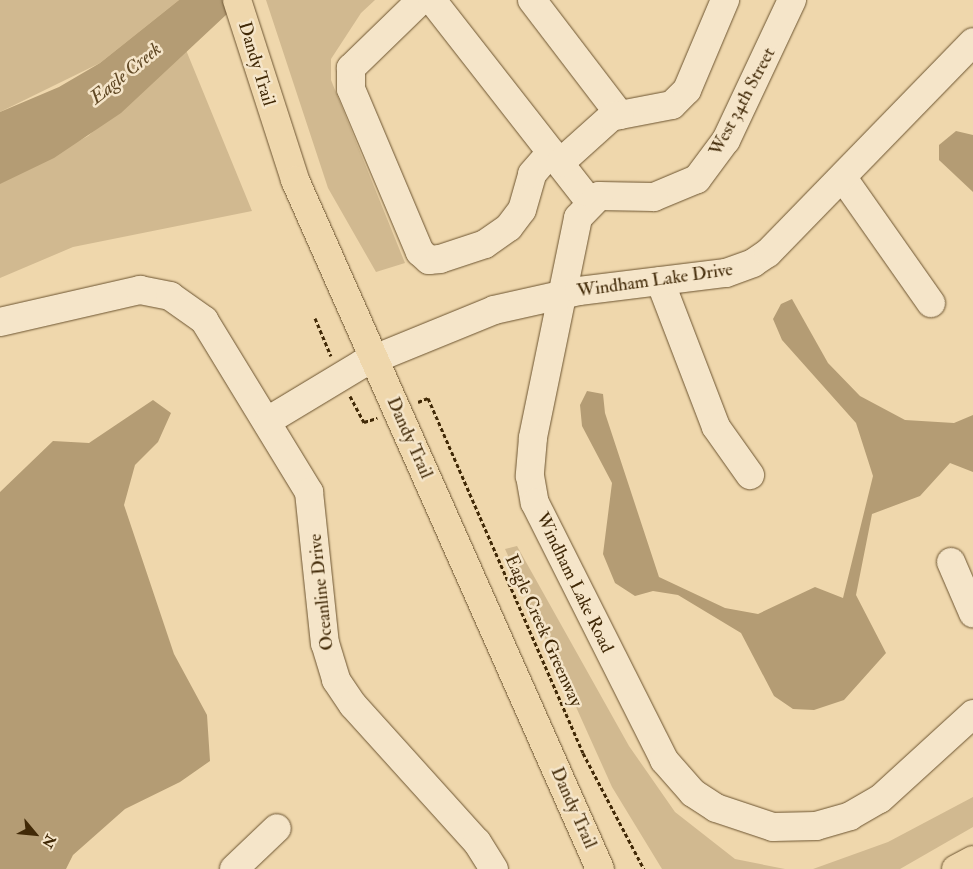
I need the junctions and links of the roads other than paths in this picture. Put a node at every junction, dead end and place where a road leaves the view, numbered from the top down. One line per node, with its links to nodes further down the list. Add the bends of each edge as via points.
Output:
1 (237, 0): 16 (main road, Dandy Trail, via 265,98 294,180)
2 (420, 0): 9 (street, via 351,68 351,89 420,252 429,260 440,260 485,244 509,227 522,210 532,174)
3 (432, 0): 9 (street)
4 (532, 0): 8 (street)
5 (725, 0): 8 (street, via 687,90 672,106)
6 (792, 0): 11 (street, West 34th Street, via 726,140 698,179 670,194 605,195)
7 (973, 42): 10 (street, Windham Lake Drive)
8 (620, 115): 9 (street)
9 (556, 158): 11 (street)
10 (843, 178): 12 (street, Windham Lake Drive, via 753,263 726,273); 14 (street)
11 (590, 202): 13 (street, Windham Lake Road, via 578,218)
12 (660, 281): 13 (street, Windham Lake Drive); 18 (street, via 716,427)
13 (563, 293): 16 (street, Windham Lake Drive, via 475,317); 21 (street, Windham Lake Road, via 530,459 541,519 664,760 687,787 716,808 747,822 781,828 825,824 865,808)
14 (931, 303)
15 (0, 322): 17 (street, Oceanline Drive, via 46,314 130,291 170,296 204,320)
16 (374, 359): 17 (street, via 310,393); 26 (main road, Dandy Trail)
17 (269, 420): 25 (street, Oceanline Drive, via 309,492 325,643 336,680 353,705 477,842)
18 (750, 475)
19 (951, 562): 20 (street)
20 (973, 613)
21 (973, 714)
22 (277, 828): 24 (street)
23 (973, 860): 27 (main road)
24 (234, 869)
25 (494, 869)
26 (600, 869)
27 (956, 869)

